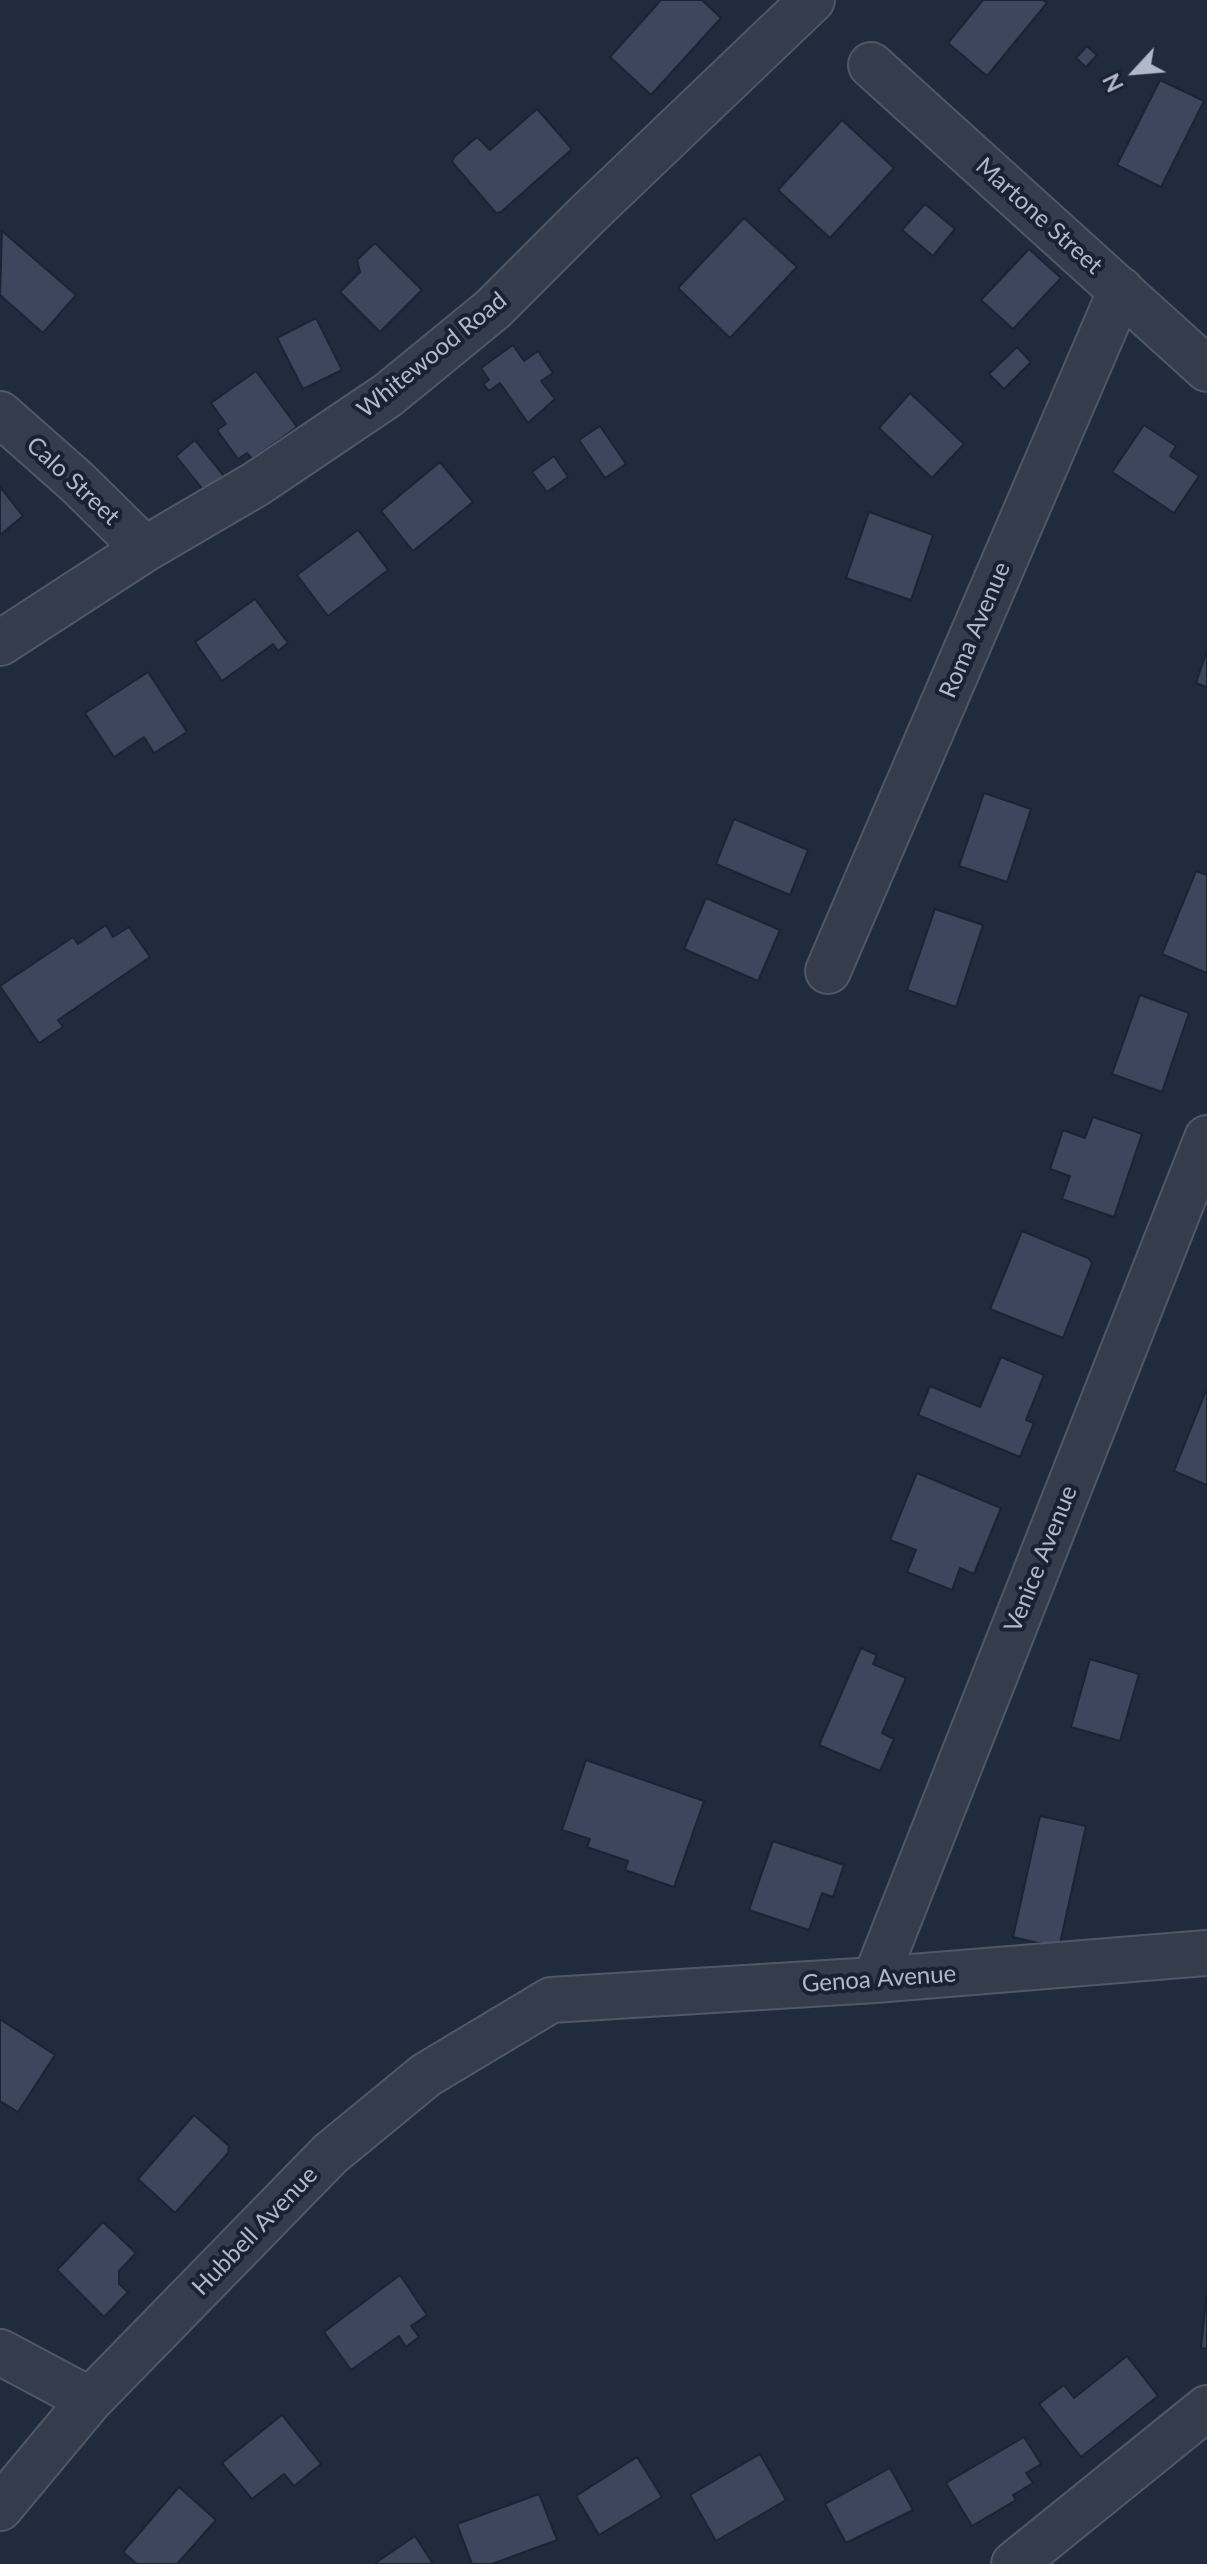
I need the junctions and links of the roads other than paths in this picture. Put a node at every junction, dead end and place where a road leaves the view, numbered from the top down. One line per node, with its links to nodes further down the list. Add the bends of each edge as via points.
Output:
1 (804, 2): 6 (street, Whitewood Road, via 481,319 388,395 256,484)
2 (871, 65): 3 (street, Martone Street)
3 (1121, 290): 4 (street, Martone Street); 8 (street, Roma Avenue)
4 (1207, 369)
5 (0, 414): 6 (street, Calo Street)
6 (145, 549): 7 (street, Whitewood Road)
7 (0, 643)
8 (828, 971)
9 (1207, 1138): 11 (street, Venice Avenue)
10 (1207, 1953): 11 (street, Genoa Avenue)
11 (875, 1980): 12 (street, Genoa Avenue)
12 (551, 2000): 14 (street, Hubbell Avenue, via 426,2075 330,2154)
13 (0, 2352): 14 (street)
14 (90, 2400): 16 (street, Hubbell Avenue)
15 (1207, 2408): 17 (street)
16 (0, 2508)
17 (1014, 2564)

